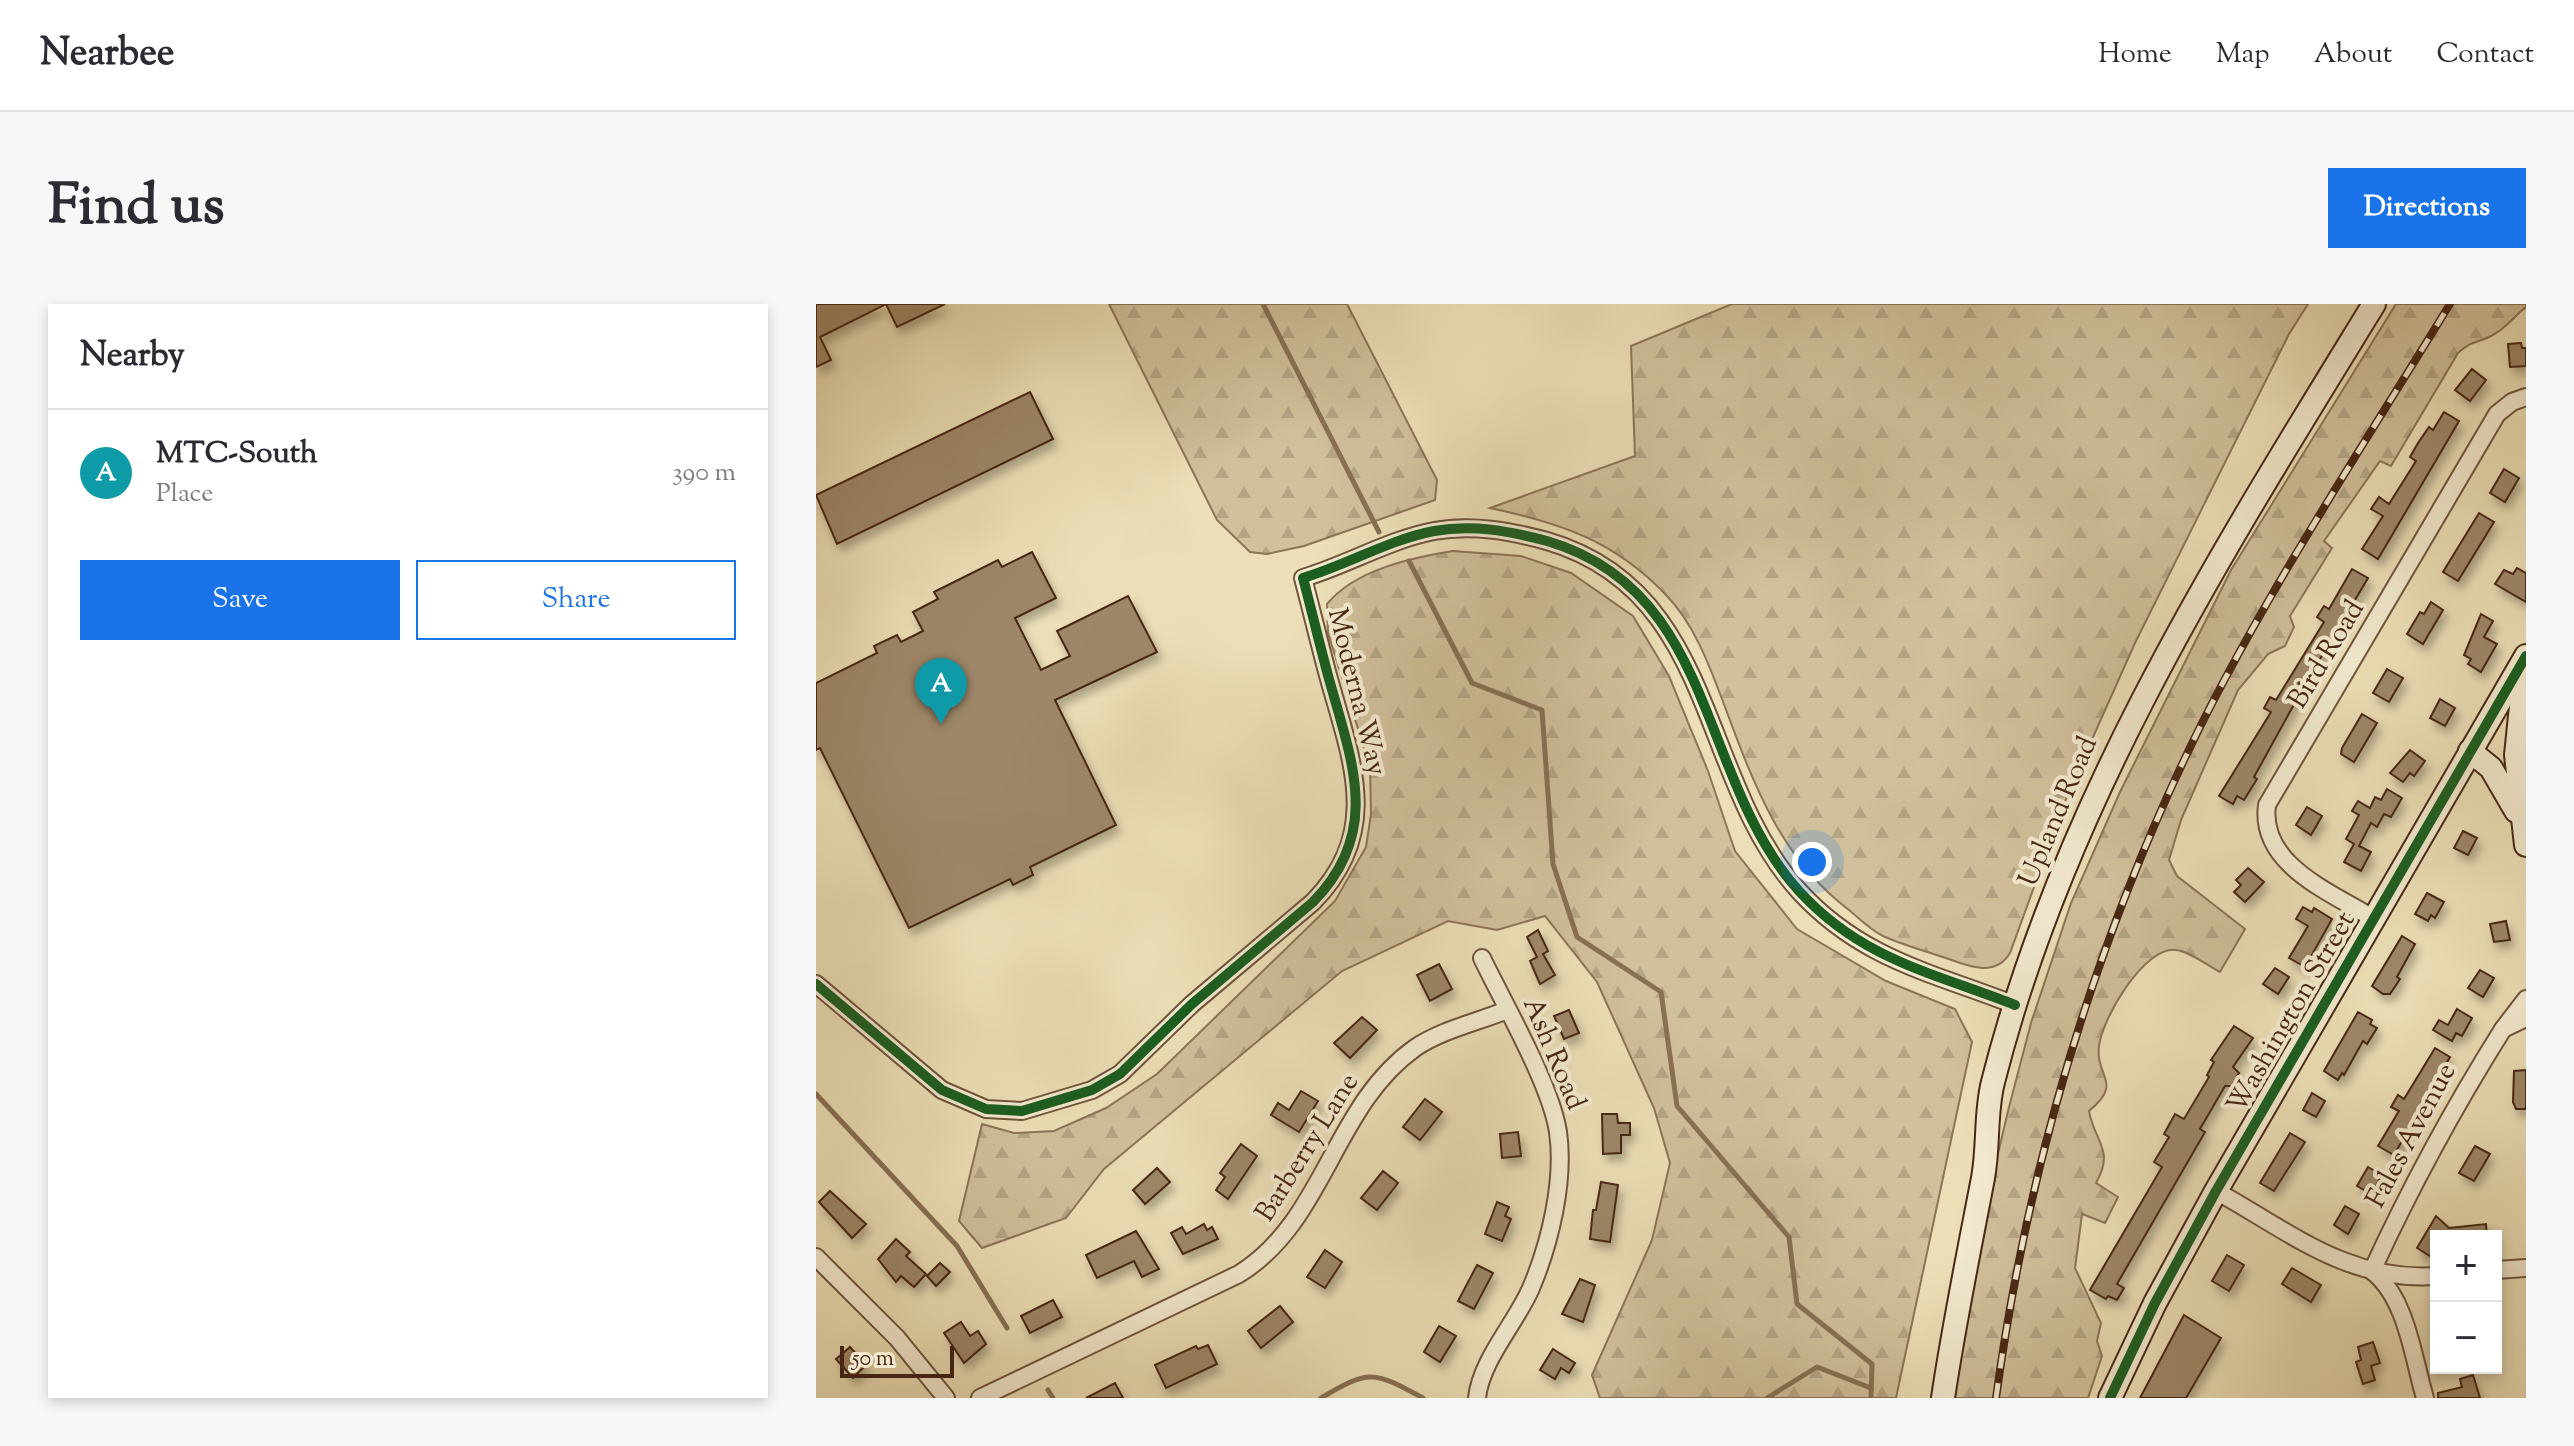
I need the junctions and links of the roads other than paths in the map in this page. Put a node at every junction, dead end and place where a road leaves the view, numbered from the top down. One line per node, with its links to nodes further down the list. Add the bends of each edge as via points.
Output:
1 (2374, 304): 11 (main road, Upland Road, via 2248,510 2142,700 2083,826)
2 (2526, 397): 7 (street, Bird Road, via 2497,414 2267,805 2267,833 2274,851)
3 (2526, 656): 4 (main road, Washington Street); 5 (main road)
4 (2474, 745): 5 (main road); 6 (main road, via 2508,792); 7 (main road, Washington Street)
5 (2516, 755): 6 (main road)
6 (2524, 836)
7 (2374, 919): 15 (main road, Washington Street)
8 (1482, 958): 12 (street, Ash Road)
9 (816, 984): 11 (street, Moderna Way, via 942,1090 986,1109 1036,1108 1114,1079 1192,1004 1313,902 1347,854 1357,816 1356,780 1303,578 1403,540 1463,528 1504,531 1559,545 1633,588 1678,646 1743,805 1773,859 1799,891 1847,934 1883,956)
10 (2526, 999): 14 (street, Fales Avenue)
11 (2015, 1005): 24 (main road, Upland Road, via 1992,1085 1983,1176)
12 (1507, 1010): 22 (street, Barberry Lane, via 1416,1048 1390,1070 1368,1094 1309,1202 1264,1259); 23 (street, Ash Road, via 1554,1114 1559,1160 1533,1283)
13 (2526, 1018): 14 (street)
14 (2503, 1029): 19 (street, Fales Avenue)
15 (2216, 1191): 19 (street, via 2339,1262); 25 (main road, Washington Street)
16 (816, 1257): 21 (street, via 897,1338)
17 (2526, 1268): 18 (street)
18 (2502, 1270)
19 (2372, 1271): 20 (street); 26 (street, via 2394,1299)
20 (2430, 1276)
21 (946, 1398)
22 (980, 1398)
23 (1477, 1398)
24 (1943, 1398)
25 (2110, 1398)
26 (2425, 1398)

